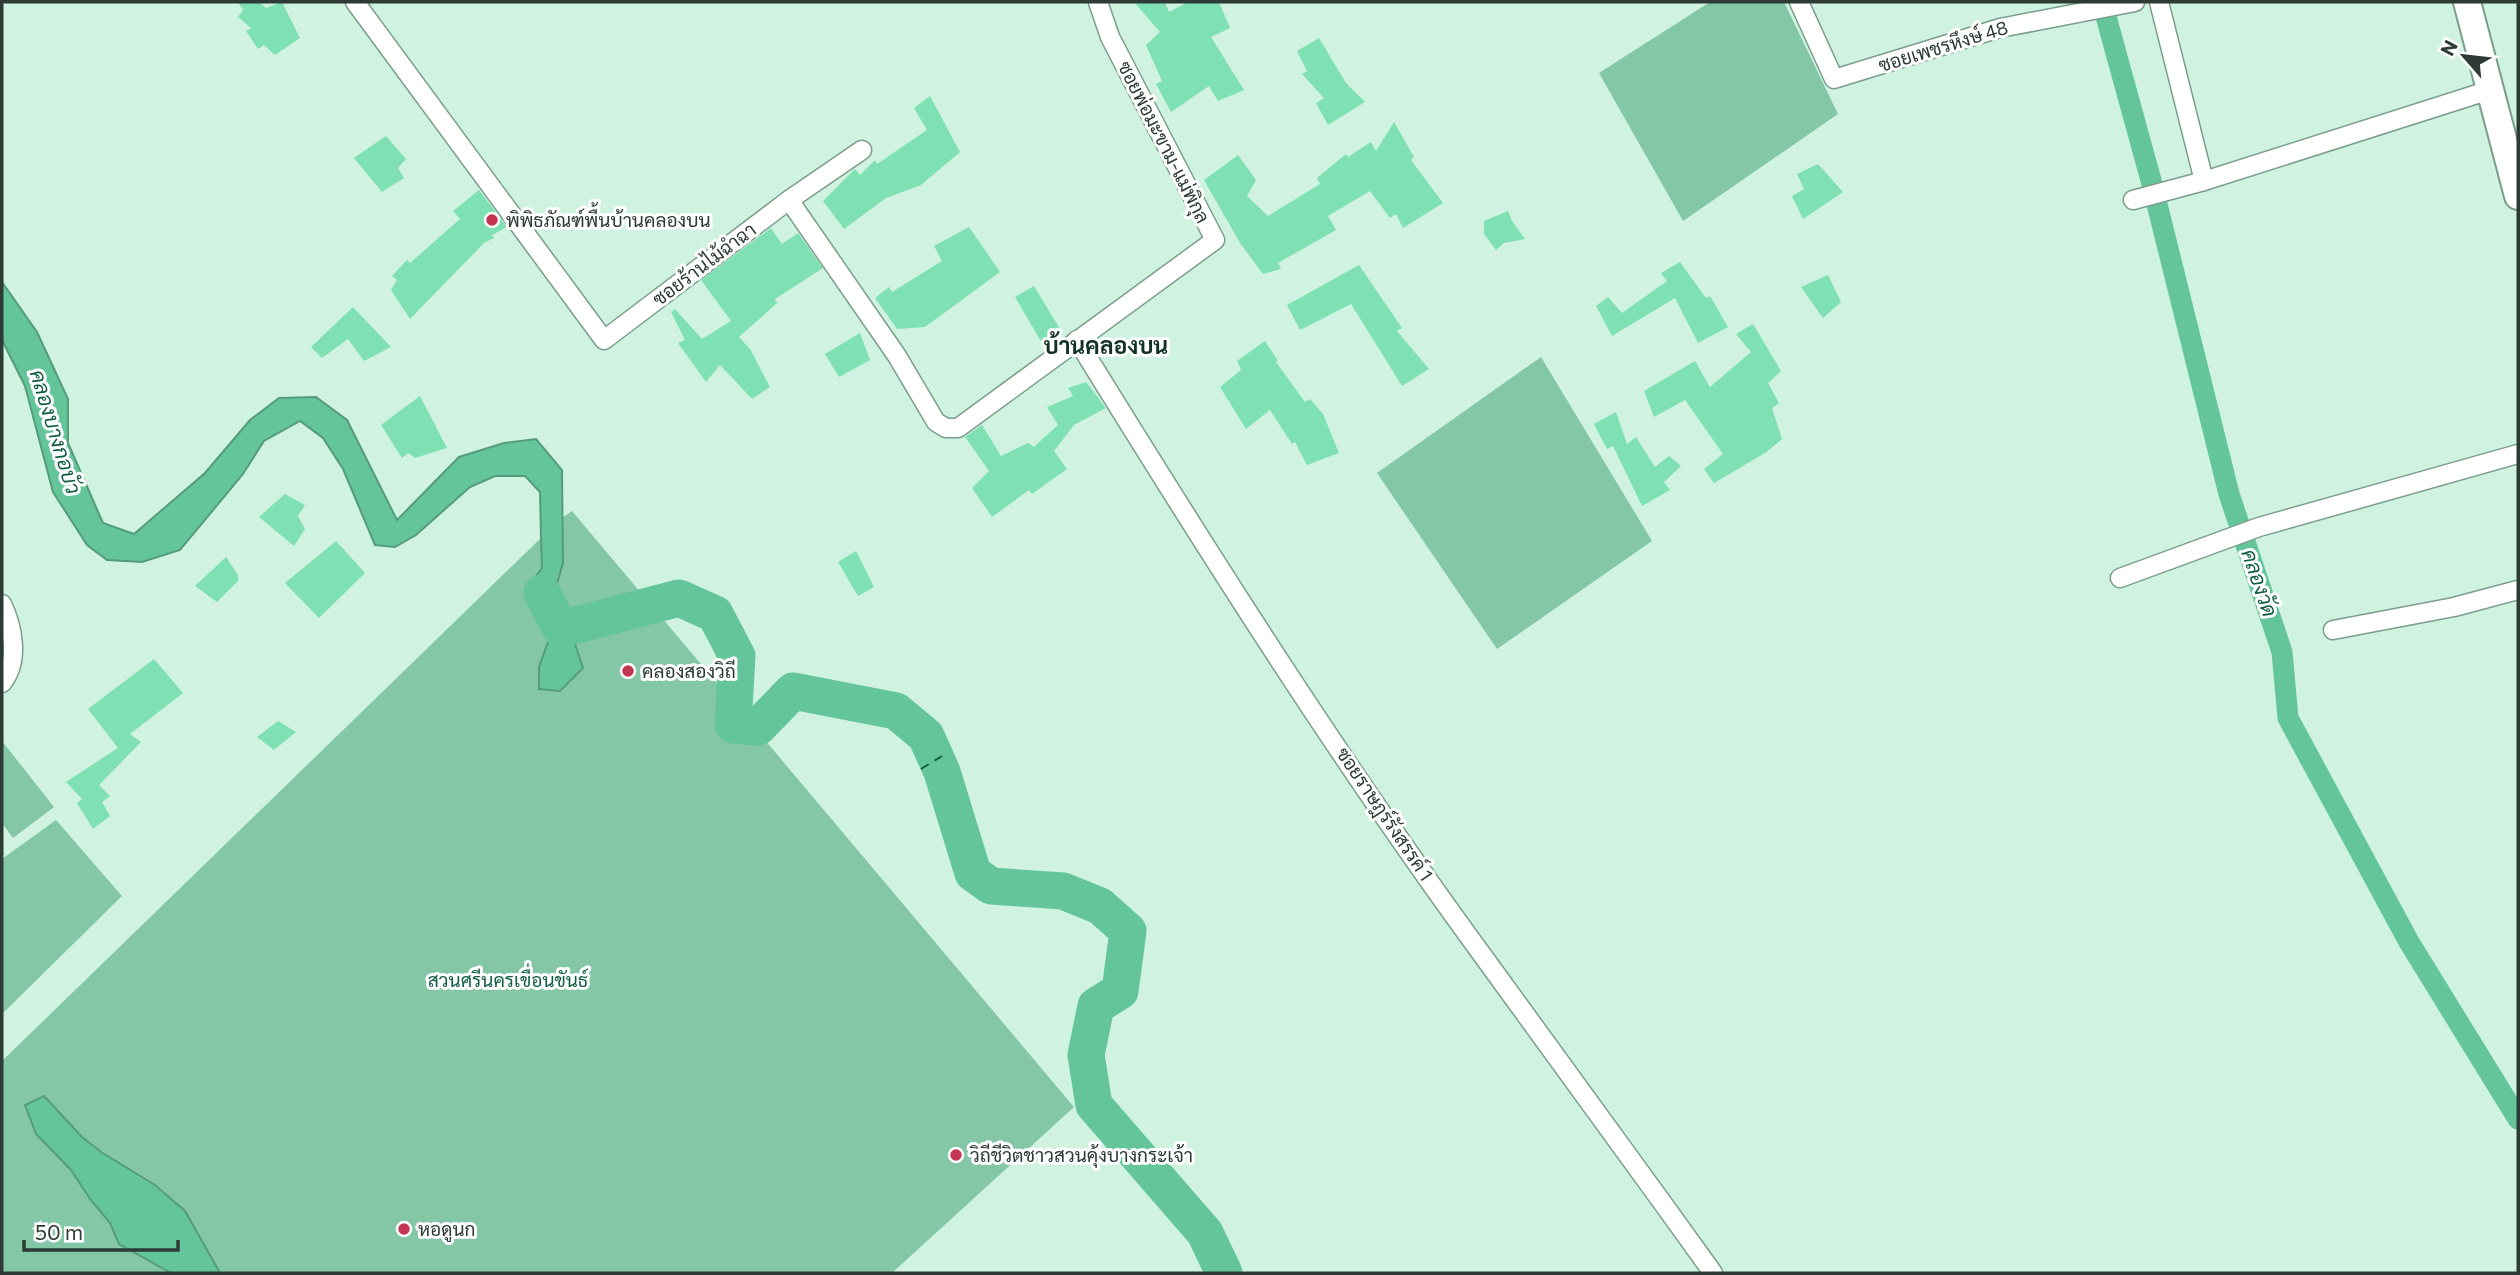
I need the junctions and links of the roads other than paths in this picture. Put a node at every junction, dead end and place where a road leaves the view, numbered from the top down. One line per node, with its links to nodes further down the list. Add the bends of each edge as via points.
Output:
1 (355, 2): 11 (street, ซอยร้านไม้ฉำฉา, via 604,340)
2 (1098, 2): 13 (street, ซอยพ่อมะขาม-แม่พิกุล, via 1110,37 1215,240)
3 (1799, 2): 6 (street, ซอยเพชรหึงษ์ 48, via 1834,79 2000,28)
4 (2159, 2): 9 (street)
5 (2467, 2): 7 (main road)
6 (2127, 3)
7 (2490, 90): 9 (street); 10 (main road)
8 (862, 150): 11 (street)
9 (2201, 182): 12 (street)
10 (2518, 195)
11 (789, 200): 13 (street, via 897,356 936,422 946,428 958,428)
12 (2133, 200)
13 (1077, 340): 20 (street, ซอยราษฎร์รังสรรค์ 1, via 1210,555 1356,772)
14 (2518, 454): 15 (street, via 2259,527)
15 (2120, 578)
16 (2518, 590): 18 (street)
17 (2, 604): 19 (street, via 13,649)
18 (2333, 630)
19 (2, 683)
20 (1713, 1273)

